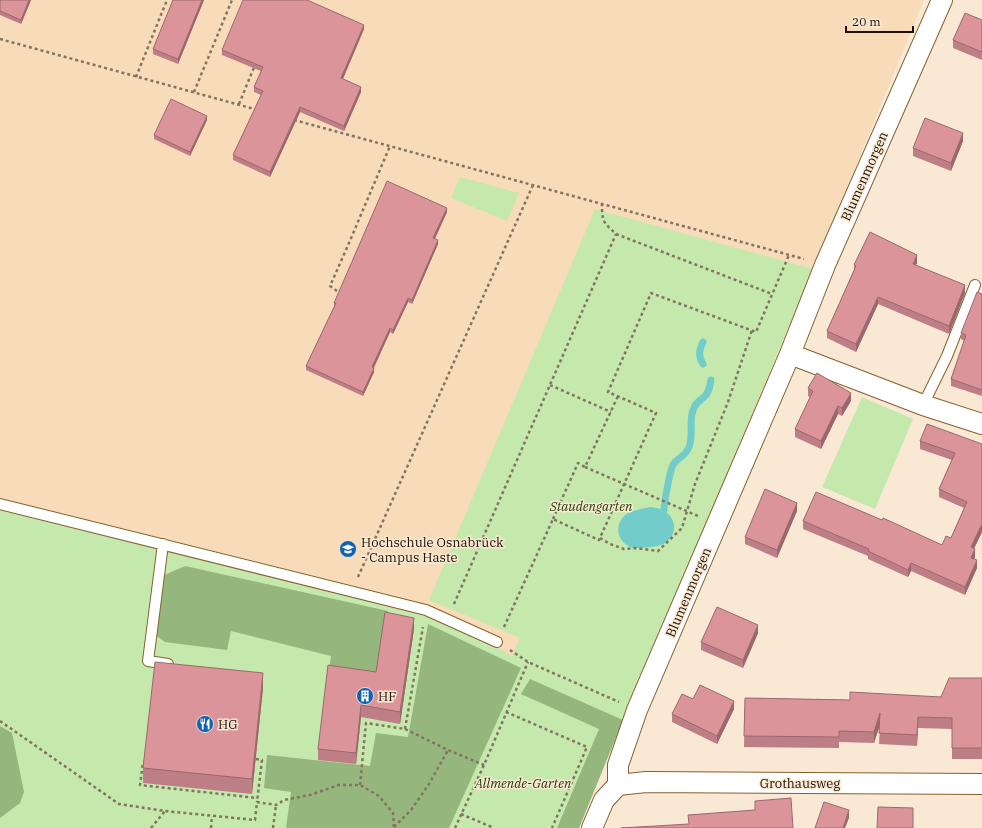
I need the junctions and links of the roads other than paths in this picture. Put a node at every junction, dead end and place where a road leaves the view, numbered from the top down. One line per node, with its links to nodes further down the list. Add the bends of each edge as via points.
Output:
1 (942, 0): 3 (street, Blumenmorgen, via 825,265)
2 (975, 285): 4 (lane, via 947,356)
3 (790, 354): 4 (street); 11 (street, Blumenmorgen, via 637,710 618,765)
4 (923, 405): 5 (street)
5 (982, 424)
6 (0, 504): 7 (lane)
7 (163, 544): 8 (lane, via 426,610); 9 (lane, via 148,661)
8 (497, 642)
9 (179, 665)
10 (982, 784): 11 (street, Grothausweg, via 646,782)
11 (618, 785): 12 (street, via 604,800)
12 (592, 828)

